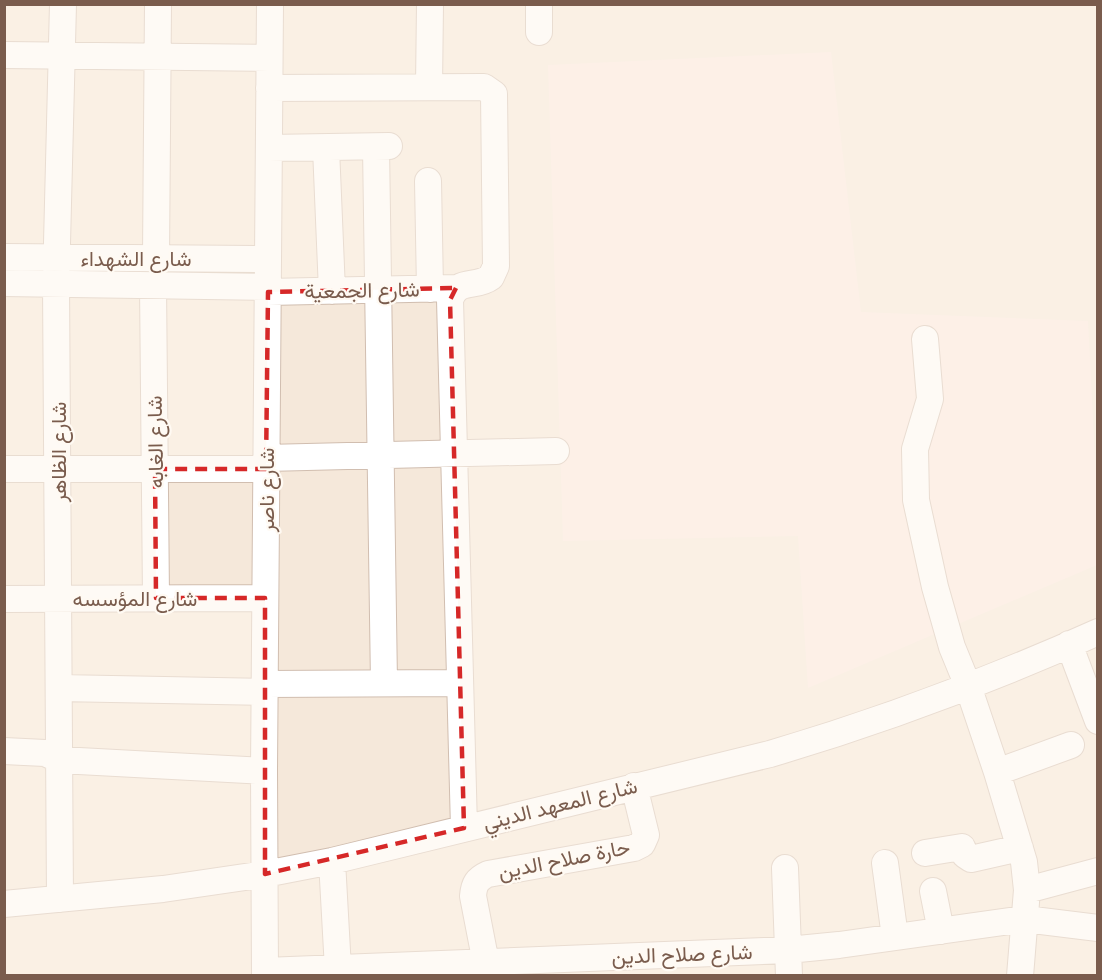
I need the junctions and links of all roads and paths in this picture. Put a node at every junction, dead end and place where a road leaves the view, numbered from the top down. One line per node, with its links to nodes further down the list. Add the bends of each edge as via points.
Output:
1 (63, 4): 8 (street, شارع الظاهر)
2 (158, 4): 9 (street)
3 (270, 4): 10 (street, شارع ناصر)
4 (430, 4): 12 (street)
5 (539, 4): 6 (street)
6 (539, 32)
7 (4, 55): 8 (street)
8 (62, 56): 9 (street); 17 (street, شارع الظاهر)
9 (158, 57): 10 (street); 18 (street)
10 (269, 58): 11 (street, شارع ناصر)
11 (269, 87): 12 (street); 13 (street, شارع ناصر)
12 (429, 87): 23 (street, شارع الجمعية, via 484,87 494,94 495,101 496,266 486,281)
13 (269, 148): 14 (street); 19 (street, شارع ناصر)
14 (326, 148): 26 (street, via 383,147); 27 (street)
15 (428, 181): 24 (street)
16 (4, 257): 17 (street, شارع الشهداء)
17 (57, 258): 18 (street, شارع الشهداء); 21 (street, شارع الظاهر)
18 (156, 258): 19 (street, شارع الشهداء)
19 (268, 259): 25 (street, شارع ناصر)
20 (4, 282): 21 (street, شارع الشهداء)
21 (56, 283): 22 (street, شارع الشهداء); 34 (street, شارع الظاهر)
22 (153, 285): 25 (street, شارع الشهداء); 35 (street, شارع الغابه)
23 (456, 288): 24 (street, شارع الجمعية); 30 (street, via 450,300)
24 (430, 289): 26 (street, شارع الجمعية)
25 (268, 290): 27 (street, شارع الجمعية); 32 (street, شارع ناصر)
26 (378, 290): 27 (street, شارع الجمعية); 31 (street)
27 (332, 291)
28 (925, 339): 44 (street, via 930,399 915,449 916,500 935,587)
29 (556, 451): 30 (street)
30 (455, 453): 31 (street); 43 (street)
31 (381, 455): 32 (street); 42 (street)
32 (266, 464): 35 (street); 37 (street, شارع ناصر)
33 (4, 469): 34 (street)
34 (58, 469): 35 (street); 39 (street, شارع الظاهر)
35 (155, 469): 36 (street, شارع الغابه)
36 (156, 598): 37 (street, شارع المؤسسه); 39 (street, شارع المؤسسه)
37 (266, 598): 46 (street, شارع ناصر)
38 (4, 599): 39 (street, شارع المؤسسه)
39 (59, 599): 45 (street, شارع الظاهر)
40 (1098, 632): 41 (street, شارع المعهد الديني)
41 (1069, 644): 44 (street, شارع المعهد الديني); 47 (street)
42 (384, 683): 43 (street); 46 (street)
43 (459, 683): 54 (street)
44 (968, 686): 52 (street); 53 (street, شارع المعهد الديني, via 837,734)
45 (59, 688): 46 (street); 50 (street, شارع الظاهر)
46 (265, 688): 51 (street, شارع ناصر)
47 (1098, 721)
48 (1071, 745): 52 (street)
49 (4, 751): 50 (street, via 45,753)
50 (60, 760): 51 (street); 64 (street, شارع الظاهر)
51 (264, 771): 61 (street, شارع ناصر)
52 (997, 772): 55 (street)
53 (634, 786): 54 (street, شارع المعهد الديني); 71 (street, حارة صلاح الدين, via 646,835 642,844 479,878 472,896)
54 (464, 828): 57 (street, شارع المعهد الديني)
55 (1020, 848): 56 (street, via 971,859 962,847); 62 (street)
56 (926, 853)
57 (332, 861): 61 (street, شارع المعهد الديني); 73 (street)
58 (885, 862): 69 (street)
59 (785, 868): 70 (street)
60 (1098, 871): 62 (street)
61 (265, 874): 64 (street, شارع المعهد الديني, via 163,890); 75 (street, شارع ناصر)
62 (1027, 890): 66 (street)
63 (933, 891): 68 (street)
64 (60, 899): 65 (street, شارع المعهد الديني)
65 (4, 904)
66 (1025, 919): 67 (street, شارع صلاح الدين); 68 (street, شارع صلاح الدين); 77 (street)
67 (1098, 928)
68 (941, 931): 69 (street, شارع صلاح الدين)
69 (895, 938): 70 (street, شارع صلاح الدين)
70 (788, 950): 72 (street, شارع صلاح الدين); 76 (street)
71 (486, 963): 72 (street, شارع صلاح الدين); 74 (street, شارع صلاح الدين)
72 (637, 966)
73 (338, 969): 74 (street, شارع صلاح الدين); 75 (street, شارع صلاح الدين)
74 (377, 971)
75 (265, 973)
76 (789, 975)
77 (1020, 975)

